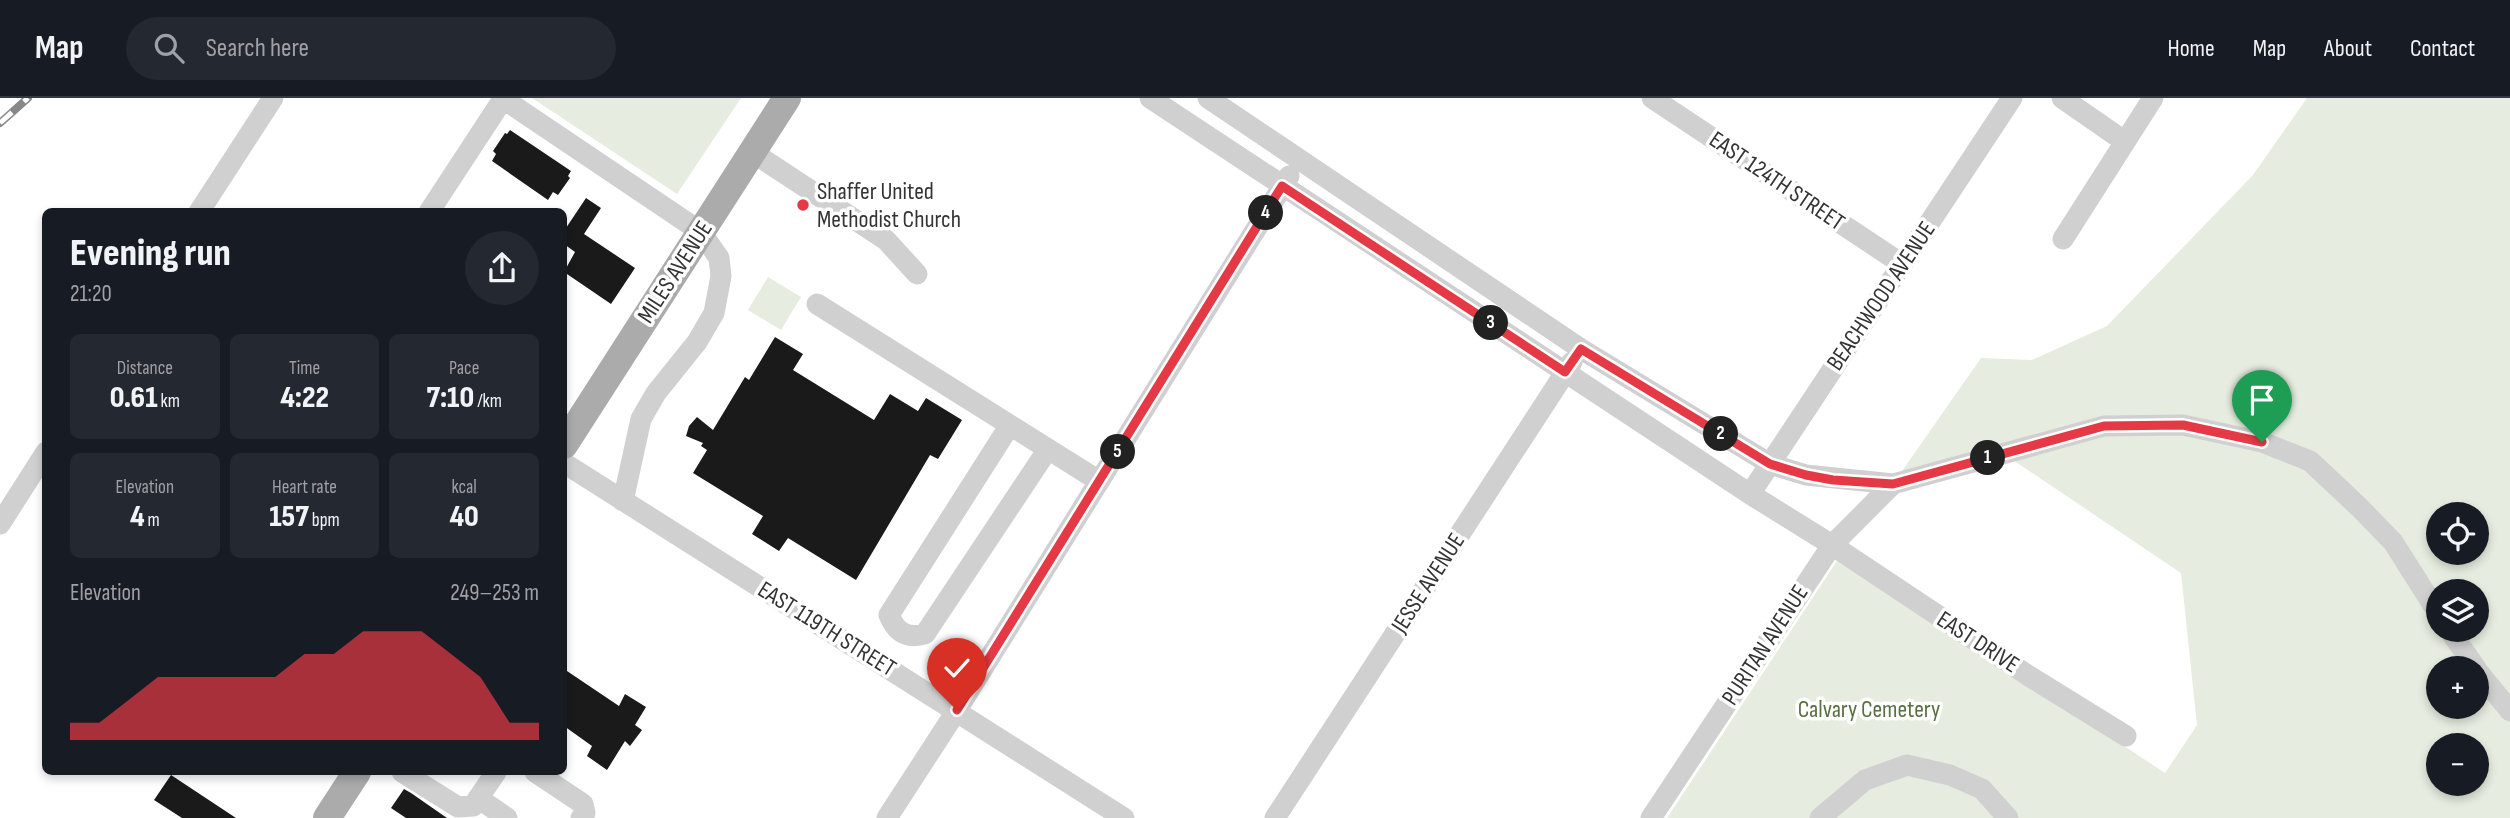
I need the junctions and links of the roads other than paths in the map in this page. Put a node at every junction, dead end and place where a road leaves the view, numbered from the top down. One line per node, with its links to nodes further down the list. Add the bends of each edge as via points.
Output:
1 (273, 98): 14 (street)
2 (502, 98): 15 (street); 16 (street)
3 (787, 98): 11 (main road, MILES AVENUE)
4 (1150, 98): 13 (street, EAST DRIVE)
5 (1208, 98): 12 (street)
6 (1652, 98): 18 (street, EAST 124TH STREET)
7 (2012, 98): 18 (street, BEACHWOOD AVENUE)
8 (2062, 98): 10 (street)
9 (2153, 98): 10 (street)
10 (2124, 141): 17 (street)
11 (752, 152): 16 (main road, MILES AVENUE); 19 (street, via 886,240)
12 (1301, 160): 13 (street); 21 (street)
13 (1282, 186): 22 (street, EAST DRIVE); 29 (street)
14 (202, 208)
15 (432, 208)
16 (701, 232): 24 (main road, MILES AVENUE); 33 (street, via 719,258 715,313 641,419)
17 (2063, 239)
18 (1902, 264): 27 (street, BEACHWOOD AVENUE)
19 (917, 274)
20 (817, 304): 23 (street)
21 (1581, 349): 22 (street, JESSE AVENUE); 27 (street)
22 (1565, 372): 32 (street, EAST DRIVE); 51 (street, JESSE AVENUE)
23 (1010, 425): 25 (street); 25 (street, via 888,615 901,632 914,637 925,634)
24 (567, 440)
25 (1048, 449): 29 (street)
26 (42, 456): 31 (street)
27 (1770, 464): 30 (street, via 1806,475); 32 (street, BEACHWOOD AVENUE)
28 (567, 465): 33 (street, EAST 119TH STREET)
29 (1099, 481): 38 (street)
30 (1893, 484): 35 (street, PURITAN AVENUE); 36 (street, via 2104,426 2183,425 2262,442 2310,461 2393,542)
31 (8, 494): 34 (street)
32 (1750, 494): 35 (street, EAST DRIVE)
33 (623, 501): 38 (street, EAST 119TH STREET)
34 (0, 524)
35 (1832, 545): 40 (street, EAST DRIVE); 52 (street, PURITAN AVENUE)
36 (2426, 594)
37 (2489, 685): 39 (street)
38 (957, 710): 49 (street); 50 (street, EAST 119TH STREET)
39 (2510, 710)
40 (2126, 736)
41 (355, 775): 46 (main road)
42 (407, 775): 45 (street, via 458,807 473,806)
43 (494, 775): 45 (street)
44 (539, 775): 48 (street, via 583,804)
45 (478, 798): 47 (street)
46 (327, 818)
47 (507, 818)
48 (581, 818)
49 (887, 818)
50 (1124, 818)
51 (1275, 818)
52 (1651, 818)
53 (1820, 818): 54 (street, via 1866,780 1908,765 1982,789)
54 (2008, 818)

